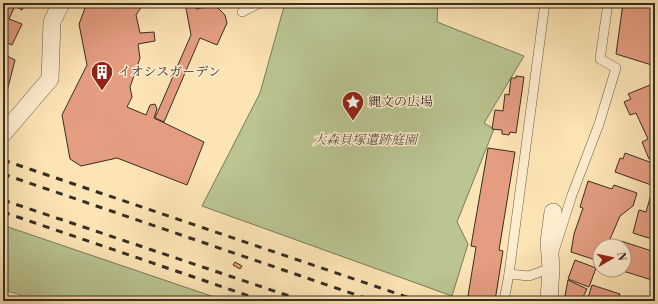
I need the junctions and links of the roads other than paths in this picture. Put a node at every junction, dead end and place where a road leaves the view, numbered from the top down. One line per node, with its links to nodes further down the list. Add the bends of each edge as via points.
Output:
1 (61, 3): 6 (street, via 52,22 50,79)
2 (260, 3): 5 (lane)
3 (545, 3): 9 (lane)
4 (608, 3): 8 (lane, via 600,59 616,68 599,124 572,195)
5 (242, 12)
6 (3, 134)
7 (553, 212): 8 (street, via 549,242)
8 (551, 268): 9 (lane, via 529,276); 13 (street)
9 (509, 274): 12 (lane)
10 (3, 297): 11 (street)
11 (17, 301)
12 (504, 301)
13 (549, 301)

